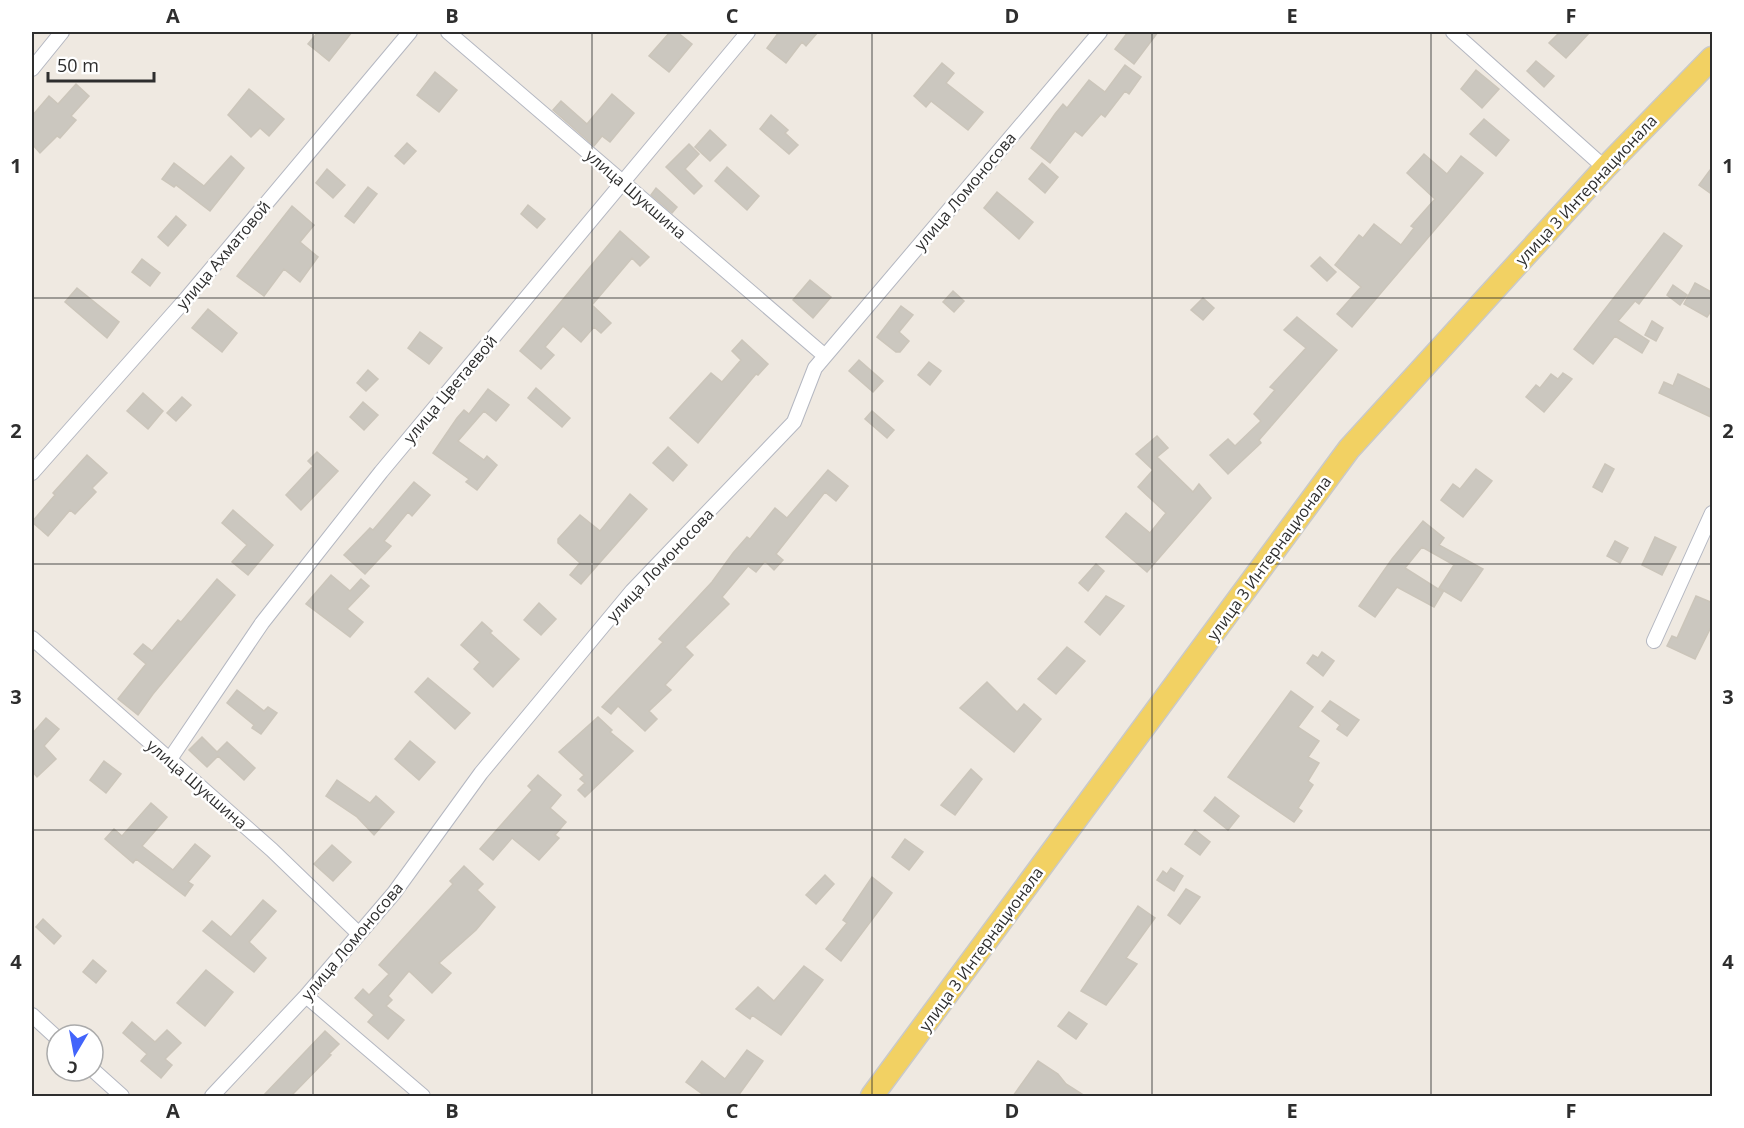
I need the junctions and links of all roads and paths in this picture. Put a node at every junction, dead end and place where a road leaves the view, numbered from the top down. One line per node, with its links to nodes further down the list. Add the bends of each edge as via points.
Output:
1 (62, 32): 8 (street)
2 (410, 32): 12 (street, улица Ахматовой, via 194,290)
3 (448, 32): 10 (street, улица Шукшина)
4 (748, 32): 10 (street, улица Цветаевой)
5 (1100, 32): 11 (street, улица Ломоносова)
6 (1453, 32): 9 (street)
7 (1713, 58): 9 (main road, улица 3 Интернационала)
8 (32, 69)
9 (1605, 168): 25 (main road, улица 3 Интернационала, via 1349,449)
10 (623, 182): 11 (street, улица Шукшина); 16 (street, улица Цветаевой, via 360,498 262,623)
11 (825, 356): 17 (street, улица Ломоносова, via 815,368 794,422 632,591 481,773 394,894)
12 (32, 473)
13 (1713, 513): 15 (street)
14 (32, 638): 16 (street, улица Шукшина)
15 (1654, 641)
16 (170, 759): 17 (street, улица Шукшина)
17 (359, 934): 18 (street, улица Ломоносова)
18 (306, 996): 23 (street, улица Ломоносова); 24 (street)
19 (32, 1015): 20 (street)
20 (45, 1027)
21 (105, 1081): 22 (street)
22 (122, 1096)
23 (212, 1096)
24 (423, 1096)
25 (872, 1096)

